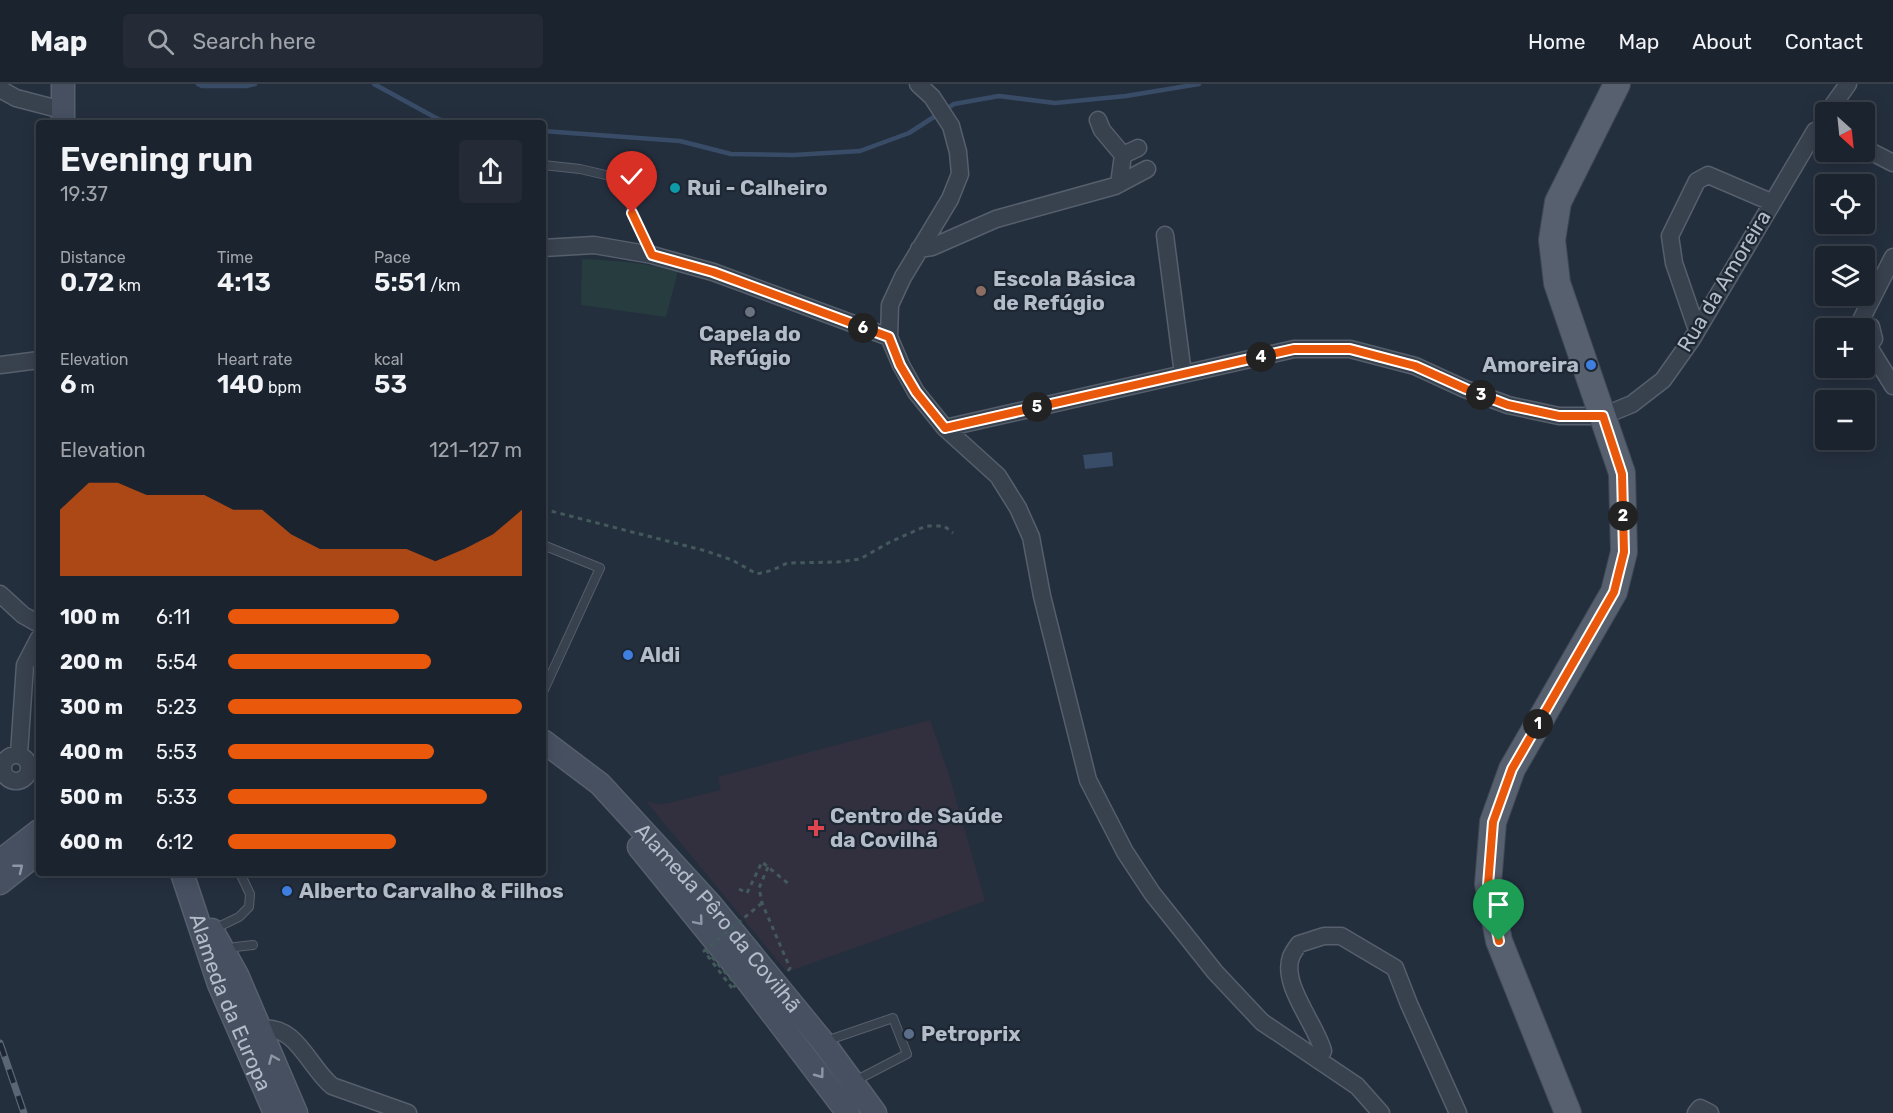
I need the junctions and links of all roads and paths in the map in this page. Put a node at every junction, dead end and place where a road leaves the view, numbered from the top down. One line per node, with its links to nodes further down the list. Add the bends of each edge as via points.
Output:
1 (63, 84): 7 (main road)
2 (918, 84): 18 (street, via 951,126 960,174 950,199)
3 (1617, 84): 29 (main road, via 1558,202 1552,240 1557,283)
4 (1848, 84): 6 (street, Rua da Amoreira)
5 (0, 89): 7 (street)
6 (1835, 102)
7 (63, 117)
8 (1098, 120): 14 (street, via 1102,130 1131,151)
9 (1815, 138): 15 (street, Rua da Amoreira)
10 (1875, 154): 11 (street)
11 (1893, 163)
12 (546, 165): 19 (lane, via 623,179 629,187 632,213)
13 (1147, 169): 14 (street)
14 (1119, 184): 18 (street, via 996,219)
15 (1771, 202): 22 (street, Rua da Amoreira); 22 (street, via 1708,175 1697,181 1670,236 1674,262)
16 (1164, 235): 27 (street)
17 (546, 248): 19 (street, via 594,245)
18 (919, 249): 23 (street, via 890,305)
19 (652, 255): 23 (street, via 713,272)
20 (1893, 257): 21 (street)
21 (1859, 318)
22 (1697, 330): 29 (street, Rua da Amoreira, via 1663,380 1632,404)
23 (889, 337): 30 (street, via 916,392)
24 (36, 360): 26 (street)
25 (1875, 360): 28 (street)
26 (0, 365)
27 (1183, 374): 29 (street, via 1294,349 1350,349 1415,366 1508,405 1559,416); 30 (street)
28 (1893, 386)
29 (1603, 416): 68 (main road, via 1622,474 1624,552 1614,592 1512,769 1493,822 1488,885 1499,941)
30 (945, 428): 59 (street, via 998,476 1031,537 1088,780 1125,852 1215,972 1262,1022)
31 (546, 510): 32 (path, via 706,550 757,574 787,563 860,559 926,526 944,526)
32 (953, 533)
33 (546, 546): 37 (lane, via 600,568)
34 (0, 594): 35 (street)
35 (36, 622)
36 (36, 644): 39 (street, via 25,665)
37 (546, 685)
38 (546, 743): 58 (main road, Alameda Pêro da Covilhã, via 600,784 711,905)
39 (19, 754)
40 (546, 761): 64 (main road, Alameda Pêro da Covilhã, one-way to 64, via 591,796 636,844)
41 (36, 833): 43 (main road)
42 (36, 854): 47 (main road, one-way to 42)
43 (0, 861)
44 (768, 867): 48 (path); 49 (path, via 762,862 747,893); 50 (path, via 759,888)
45 (241, 876): 51 (lane, via 249,906 239,917)
46 (185, 881): 51 (main road, Alameda da Europa); 61 (main road, Alameda da Europa, via 219,984)
47 (0, 884)
48 (790, 885)
49 (739, 889)
50 (762, 903): 53 (path, bridge); 55 (path, via 790,968)
51 (212, 930): 54 (main road, Alameda da Europa)
52 (253, 945): 54 (lane, via 235,947)
53 (704, 951): 53 (path, bridge, via 707,949 736,985 732,988); 56 (path, bridge)
54 (225, 953): 57 (main road, Alameda da Europa)
55 (786, 979)
56 (730, 986)
57 (260, 1029): 62 (main road, Alameda da Europa, one-way to 57); 63 (street, via 271,1027 289,1035 321,1078 332,1086)
58 (823, 1042): 60 (main road, Alameda Pêro da Covilhã); 60 (lane, via 893,1018 907,1054)
59 (1318, 1060): 66 (street, via 1358,1086); 67 (street, via 1323,1051 1321,1041 1295,992 1289,970 1291,957 1299,944 1324,936 1341,936 1395,968)
60 (853, 1082): 65 (main road, Alameda Pêro da Covilhã)
61 (274, 1113)
62 (296, 1113)
63 (408, 1113)
64 (848, 1113)
65 (875, 1113)
66 (1381, 1113)
67 (1458, 1113)
68 (1568, 1113)
69 (1696, 1113): 70 (street, via 1700,1108)
70 (1710, 1113)

